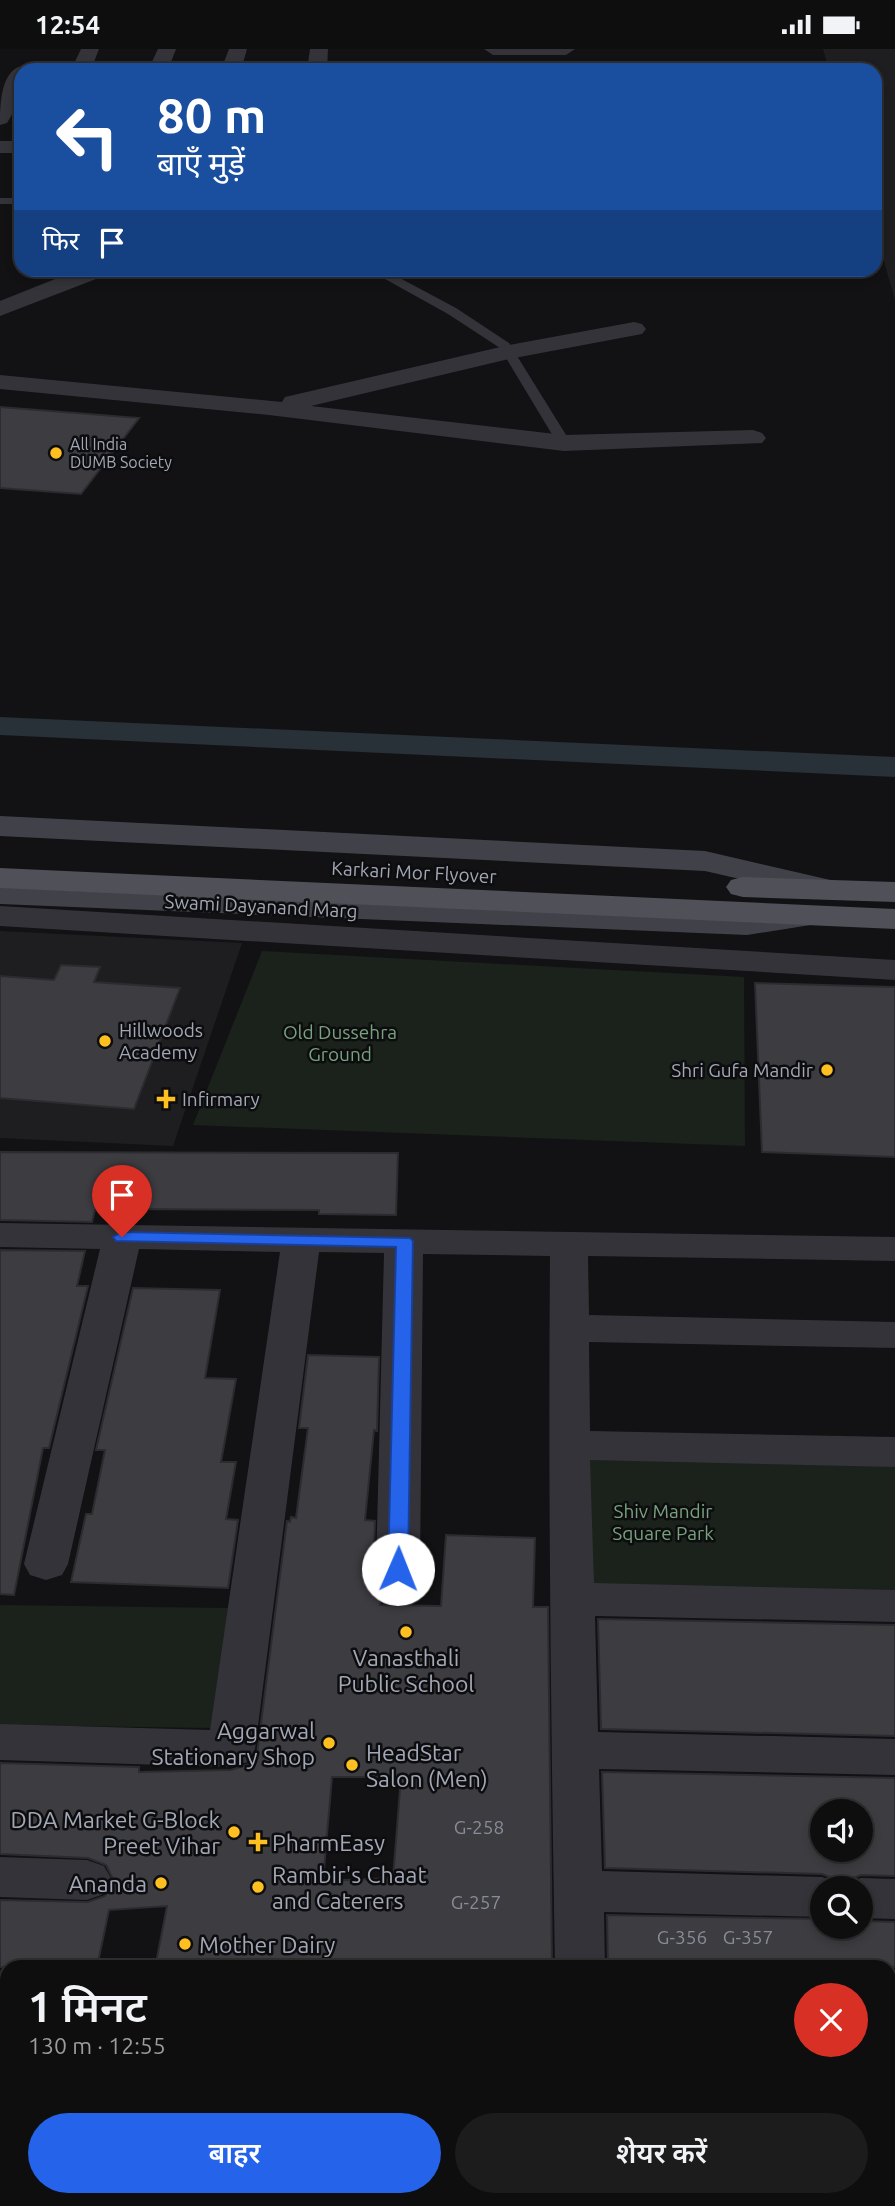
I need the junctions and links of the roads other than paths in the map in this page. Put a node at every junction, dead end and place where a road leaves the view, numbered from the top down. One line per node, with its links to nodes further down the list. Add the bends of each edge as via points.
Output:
1 (493, 49): 2 (street)
2 (566, 50)
3 (5, 95): 4 (street)
4 (0, 118)
5 (78, 277): 7 (street)
6 (388, 277): 10 (lane, via 452,311)
7 (11, 300): 8 (street)
8 (0, 309)
9 (634, 329): 10 (street)
10 (509, 352): 12 (street); 14 (lane)
11 (0, 382): 12 (street)
12 (269, 408): 14 (street)
13 (753, 438): 14 (street)
14 (564, 443)
15 (0, 826): 21 (main road, via 705,861)
16 (0, 853): 20 (main road, Karkari Mor Flyover)
17 (0, 878): 20 (main road, Karkari Mor Flyover)
18 (895, 892): 21 (main road)
19 (0, 894): 21 (main road, Swami Dayanand Marg, via 747,925)
20 (750, 900): 21 (main road, Karkari Mor Flyover)
21 (819, 902): 23 (main road)
22 (0, 916): 24 (street)
23 (895, 919)
24 (895, 970)
25 (0, 1235): 26 (street)
26 (122, 1237): 27 (street); 35 (street)
27 (301, 1240): 28 (street); 39 (street, via 231,1749)
28 (404, 1241): 29 (street); 36 (street)
29 (569, 1245): 30 (street); 31 (street)
30 (895, 1249)
31 (568, 1328): 32 (street); 33 (street)
32 (895, 1335)
33 (569, 1445): 34 (street); 37 (street)
34 (895, 1452)
35 (46, 1564)
36 (398, 1569)
37 (571, 1599): 38 (street); 40 (street)
38 (895, 1607)
39 (0, 1742)
40 (575, 1750): 41 (street); 44 (street)
41 (895, 1758)
42 (0, 1877): 43 (street)
43 (87, 1880)
44 (579, 1891): 45 (street); 48 (street)
45 (810, 1897)
46 (873, 1898): 47 (street)
47 (895, 1899)
48 (580, 1960)

